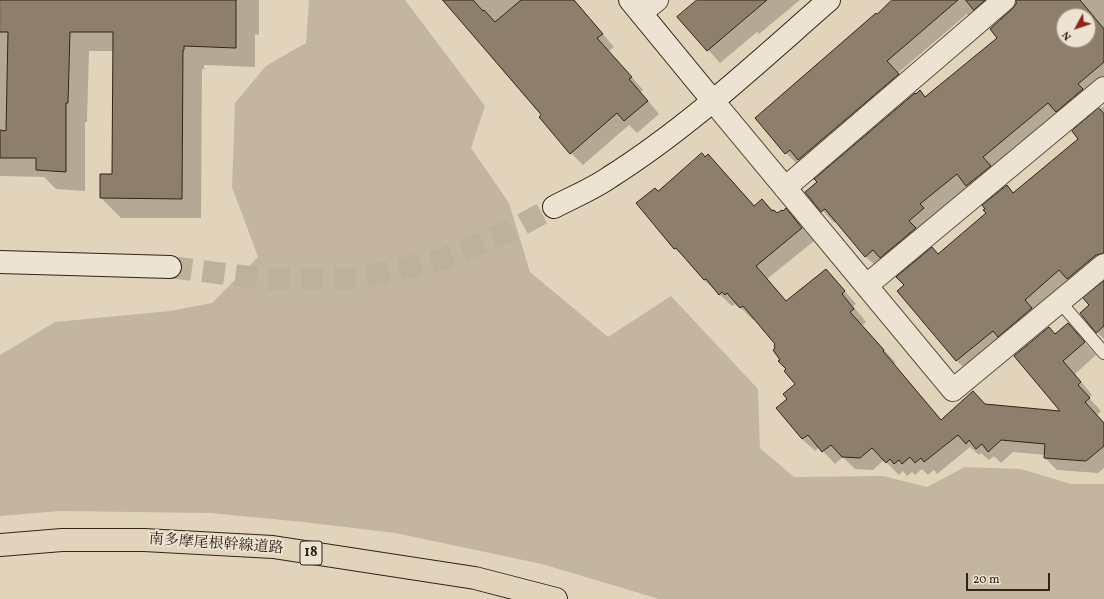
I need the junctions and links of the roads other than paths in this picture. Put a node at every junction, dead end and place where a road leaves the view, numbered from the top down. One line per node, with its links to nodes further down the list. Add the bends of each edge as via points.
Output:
1 (829, 0): 5 (street)
2 (1004, 0): 6 (street)
3 (642, 4): 5 (street)
4 (1104, 88): 11 (street)
5 (713, 101): 6 (street); 7 (street, via 662,142 609,178)
6 (785, 188): 11 (street)
7 (554, 207)
8 (0, 262): 10 (street)
9 (1104, 266): 12 (street)
10 (170, 267)
11 (867, 285): 12 (street, via 953,390)
12 (1060, 302): 13 (lane)
13 (1104, 354)
14 (62, 540): 15 (main road, 南多摩尾根幹線道路 / 18); 16 (main road, 南多摩尾根幹線道路 / 18); 17 (main road, 南多摩尾根幹線道路 / 18, via 144,540 273,547 475,578)
15 (0, 545)
16 (0, 550)
17 (556, 599)

